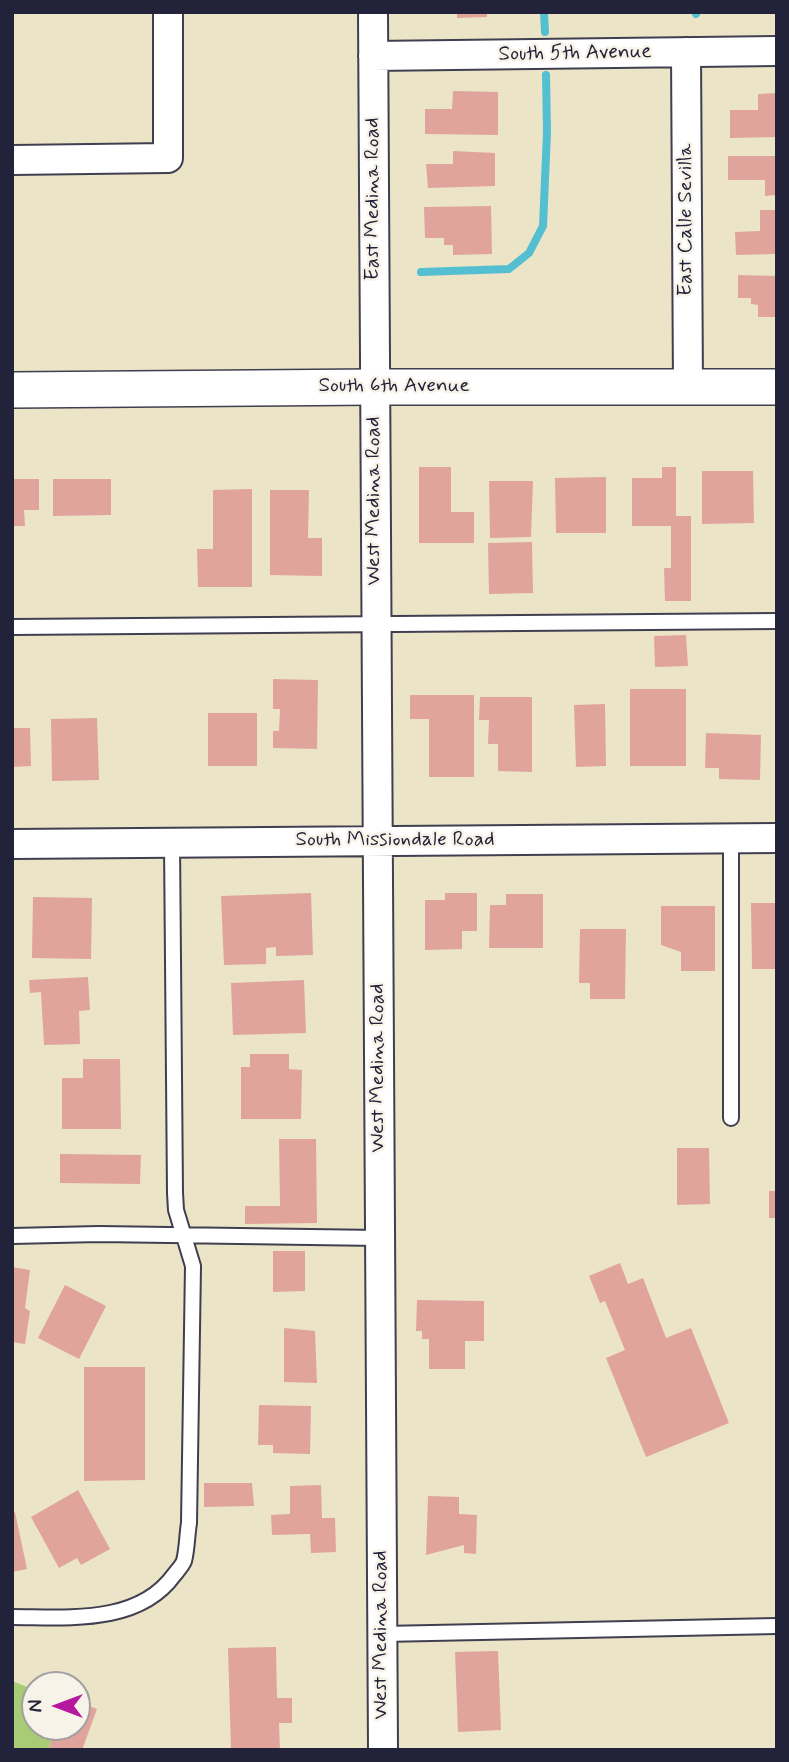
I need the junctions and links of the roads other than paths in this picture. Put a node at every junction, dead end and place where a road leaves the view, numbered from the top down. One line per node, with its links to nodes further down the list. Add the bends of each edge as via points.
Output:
1 (168, 12): 6 (street, via 168,158)
2 (373, 12): 5 (street, East Medina Road)
3 (777, 51): 4 (street, South 5th Avenue)
4 (686, 52): 5 (street, South 5th Avenue); 8 (street, East Calle Sevilla)
5 (373, 57): 7 (street, East Medina Road)
6 (12, 160)
7 (374, 387): 8 (street, South 6th Avenue); 10 (street, South 6th Avenue); 12 (street, West Medina Road)
8 (688, 387): 9 (street, South 6th Avenue)
9 (777, 387)
10 (12, 390)
11 (777, 621): 12 (lane)
12 (376, 624): 13 (lane); 16 (street, West Medina Road)
13 (12, 627)
14 (777, 838): 15 (street, South Missiondale Road)
15 (731, 839): 16 (street, South Missiondale Road); 19 (lane)
16 (377, 841): 17 (street, South Missiondale Road); 22 (street, West Medina Road)
17 (172, 843): 18 (street, South Missiondale Road); 21 (lane, via 175,1193)
18 (12, 844)
19 (731, 1118)
20 (12, 1236): 21 (lane)
21 (185, 1237): 22 (lane); 23 (lane, via 193,1266 189,1523 183,1562 165,1587 122,1610 73,1617)
22 (380, 1238): 25 (street, West Medina Road)
23 (12, 1617)
24 (777, 1626): 25 (lane)
25 (382, 1633): 26 (street, West Medina Road)
26 (383, 1750)

